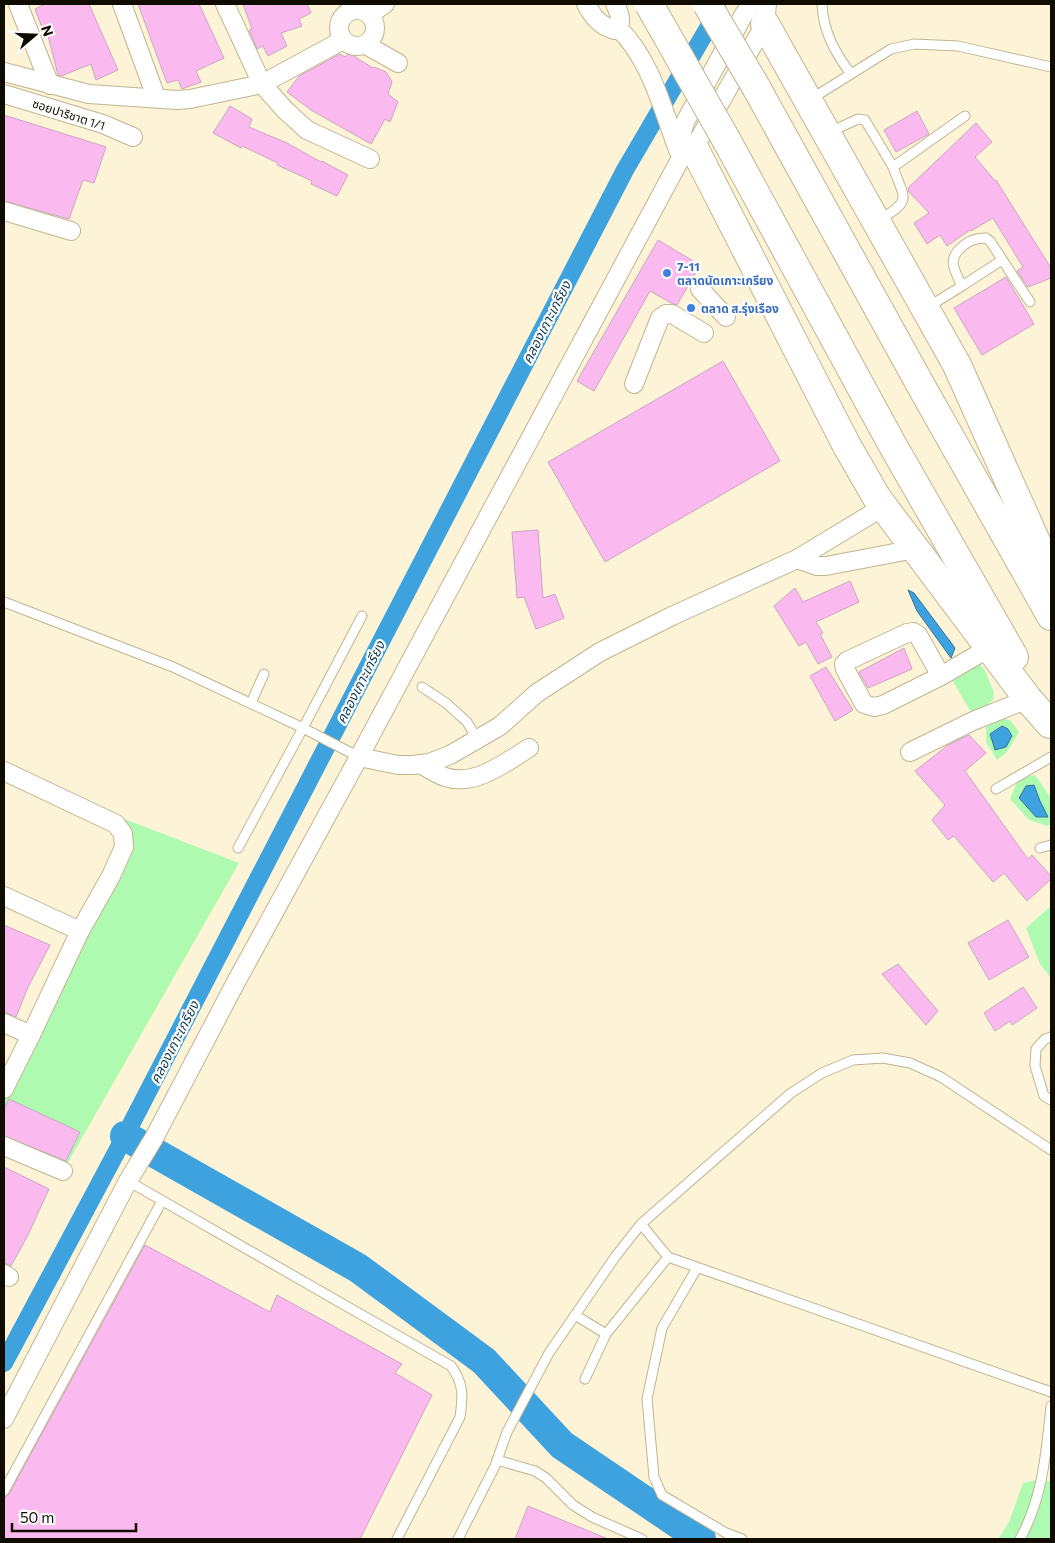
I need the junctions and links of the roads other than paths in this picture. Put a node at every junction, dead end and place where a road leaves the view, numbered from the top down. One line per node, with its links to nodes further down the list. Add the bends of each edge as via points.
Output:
1 (18, 4): 21 (street)
2 (122, 4): 23 (street)
3 (225, 4): 20 (street)
4 (385, 4): 12 (street)
5 (586, 4): 13 (street, via 602,25 615,30)
6 (615, 4): 13 (street, via 621,18)
7 (648, 4): 44 (main road, bridge, via 727,141)
8 (708, 4): 43 (main road, bridge)
9 (822, 4): 19 (lane, via 822,17 829,38)
10 (344, 8): 12 (street); 14 (street, via 338,26)
11 (761, 10): 24 (main road); 28 (street); 28 (street, via 744,14 685,122 681,136)
12 (370, 14): 15 (street, via 375,24 374,36)
13 (618, 28): 28 (street, via 633,44 647,69 667,122)
14 (343, 40): 15 (street, via 350,46); 20 (street)
15 (366, 45): 16 (street)
16 (398, 64)
17 (1051, 67): 19 (lane, via 958,46 914,44 890,49)
18 (4, 72): 21 (street)
19 (851, 74): 24 (lane)
20 (262, 84): 23 (street, via 190,99); 29 (street, via 307,130)
21 (50, 85): 23 (street, via 89,94)
22 (4, 94): 27 (street, ซอยปาริชาต 1/1, via 102,124)
23 (156, 97)
24 (809, 101): 26 (main road)
25 (965, 116): 30 (lane)
26 (827, 134): 30 (lane, via 858,119 865,120); 32 (main road)
27 (132, 137)
28 (686, 153): 45 (main road); 64 (street)
29 (370, 160)
30 (893, 167): 32 (lane, via 903,201 900,207)
31 (4, 212): 33 (street)
32 (875, 223): 38 (main road)
33 (70, 231)
34 (1002, 260): 35 (lane); 35 (lane, via 986,238 968,242 953,257 953,267); 37 (lane)
35 (962, 286): 38 (lane)
36 (700, 289): 39 (street)
37 (1030, 302)
38 (925, 308): 41 (main road)
39 (726, 317)
40 (704, 334): 42 (street, via 672,314 660,318)
41 (956, 366): 43 (main road); 49 (main road)
42 (634, 384)
43 (920, 384): 52 (main road)
44 (892, 444): 45 (main road); 59 (main road)
45 (860, 468): 46 (main road)
46 (883, 507): 47 (main road); 48 (street)
47 (915, 549): 48 (street, via 826,566); 53 (main road)
48 (797, 559): 61 (street, via 600,652 537,694 500,726)
49 (1048, 562)
50 (4, 602): 58 (lane, via 172,667)
51 (362, 616): 60 (lane)
52 (1051, 616)
53 (989, 648): 55 (street); 57 (main road)
54 (264, 674): 58 (lane)
55 (941, 676): 55 (street, via 883,705 869,706 864,704 844,664 913,632 918,635)
56 (422, 687): 61 (lane, via 467,722)
57 (1028, 699): 59 (main road); 63 (street)
58 (251, 703): 60 (lane)
59 (1051, 725)
60 (303, 728): 64 (lane); 70 (lane)
61 (477, 739): 66 (street, via 450,755)
62 (529, 748): 66 (street, via 482,775 461,780 445,777)
63 (910, 752)
64 (359, 757): 66 (street, via 398,766); 82 (street)
65 (1051, 758): 68 (lane)
66 (420, 764)
67 (4, 771): 73 (street, via 116,824 123,834 124,847)
68 (996, 788)
69 (1051, 845): 71 (lane)
70 (238, 848)
71 (1040, 848)
72 (4, 896): 73 (street)
73 (80, 931): 75 (street)
74 (4, 1022): 75 (street)
75 (31, 1035): 77 (street)
76 (1051, 1037): 78 (lane, via 1036,1049 1035,1066 1044,1096)
77 (4, 1089)
78 (1051, 1100)
79 (4, 1146): 81 (street)
80 (1051, 1150): 84 (lane, via 924,1069 883,1058 853,1060 822,1073 792,1093)
81 (63, 1172)
82 (128, 1181): 83 (lane); 92 (street)
83 (162, 1201): 94 (lane); 95 (lane, via 404,1338 451,1366 458,1375 463,1396 460,1417)
84 (641, 1224): 85 (lane); 87 (lane)
85 (668, 1257): 86 (lane); 88 (lane)
86 (697, 1268): 90 (lane); 98 (lane, via 662,1328 647,1399 654,1477 662,1495)
87 (575, 1314): 88 (lane); 93 (lane, via 549,1353 514,1418)
88 (606, 1334): 89 (lane)
89 (585, 1379)
90 (1051, 1392)
91 (1051, 1406): 99 (lane, via 1044,1471 1031,1520)
92 (4, 1419)
93 (497, 1460): 96 (lane); 97 (lane, via 535,1471 573,1505)
94 (4, 1491)
95 (397, 1539)
96 (458, 1539)
97 (642, 1539)
98 (742, 1539)
99 (1020, 1539)

